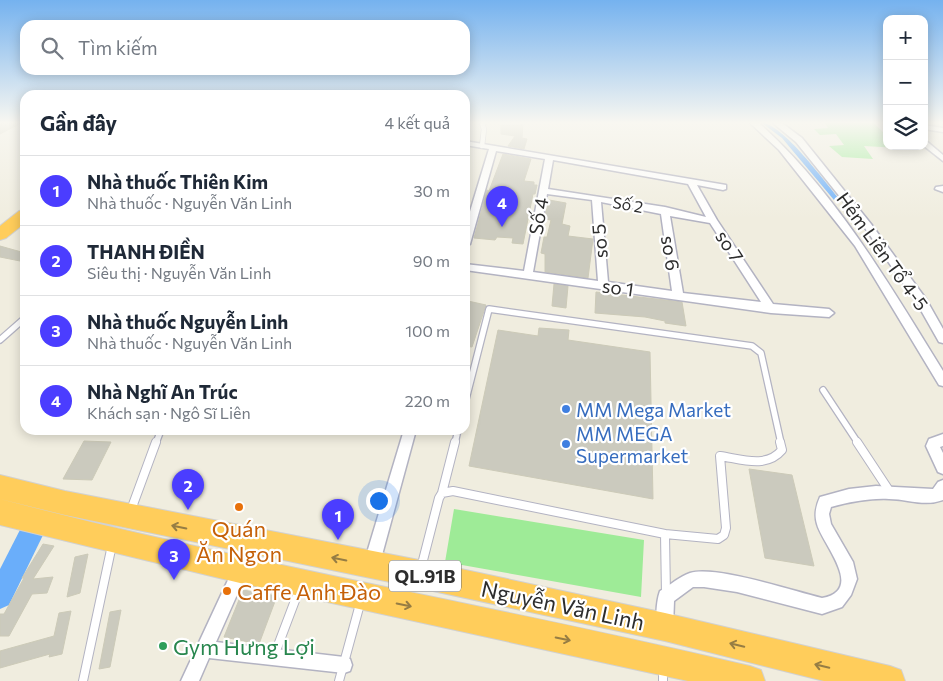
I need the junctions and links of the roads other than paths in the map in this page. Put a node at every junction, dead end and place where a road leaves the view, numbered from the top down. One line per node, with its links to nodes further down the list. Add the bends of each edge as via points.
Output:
1 (491, 155): 15 (street)
2 (531, 155): 5 (street)
3 (788, 155): 26 (street, via 860,244)
4 (812, 155): 24 (street, Hẻm Liên Tổ 4-5, via 868,226 922,302)
5 (549, 158): 6 (street); 8 (street, Số 4)
6 (691, 182): 7 (street); 14 (street, so 7)
7 (723, 187)
8 (542, 191): 9 (street, Số 2); 18 (street, Số 4)
9 (596, 198): 11 (street, Số 2); 19 (street, so 5)
10 (20, 204): 12 (highway)
11 (664, 210): 14 (street, Số 2); 20 (street, so 6)
12 (0, 218)
13 (20, 219): 16 (highway)
14 (713, 221): 21 (street, so 7)
15 (470, 227)
16 (0, 234)
17 (470, 268): 18 (street, so 1)
18 (528, 274): 19 (street, so 1)
19 (603, 285): 20 (street, so 1)
20 (678, 295): 21 (street, so 1)
21 (771, 309): 22 (street, so 1)
22 (829, 313)
23 (20, 322): 25 (lane)
24 (943, 339)
25 (0, 340)
26 (943, 381)
27 (470, 383): 41 (lane, via 489,309 757,348 761,353 782,450 777,457 765,462 720,456 724,535 718,539)
28 (823, 390): 36 (lane)
29 (160, 435): 40 (lane)
30 (409, 435): 43 (street)
31 (457, 435): 37 (lane)
32 (943, 440): 33 (street, via 934,442 933,446)
33 (943, 468)
34 (943, 487): 36 (street, via 939,495 929,498)
35 (11, 489): 39 (highway, Nguyễn Văn Linh / QL.91B)
36 (890, 492): 48 (street, via 837,498 825,502 822,508 826,529 848,566 850,584 836,603 822,606 704,579 691,580)
37 (442, 493): 41 (lane, via 453,491); 45 (lane)
38 (3, 512): 39 (highway, Nguyễn Văn Linh / QL.91B)
39 (57, 514): 40 (highway, Nguyễn Văn Linh / QL.91B); 42 (highway, Nguyễn Văn Linh / QL.91B)
40 (129, 516): 43 (highway, Nguyễn Văn Linh / QL.91B, one-way to 40)
41 (664, 534): 48 (lane)
42 (113, 540): 44 (highway, Nguyễn Văn Linh / QL.91B); 55 (lane)
43 (371, 566): 45 (highway, Nguyễn Văn Linh / QL.91B); 47 (highway)
44 (240, 570): 46 (highway, Nguyễn Văn Linh / QL.91B); 50 (street)
45 (420, 574): 49 (highway, Nguyễn Văn Linh / QL.91B)
46 (302, 582): 47 (highway, Nguyễn Văn Linh / QL.91B); 51 (lane)
47 (362, 596): 52 (highway, Nguyễn Văn Linh / QL.91B, one-way to 52); 53 (lane)
48 (666, 597): 49 (street)
49 (665, 627): 58 (highway, Nguyễn Văn Linh / QL.91B, one-way to 49)
50 (204, 649): 51 (street); 56 (street)
51 (274, 656): 53 (street)
52 (663, 671): 54 (highway, Nguyễn Văn Linh / QL.91B)
53 (341, 673)
54 (708, 676): 57 (highway, Nguyễn Văn Linh / QL.91B)
55 (83, 681)
56 (190, 681)
57 (750, 681)
58 (890, 681)

